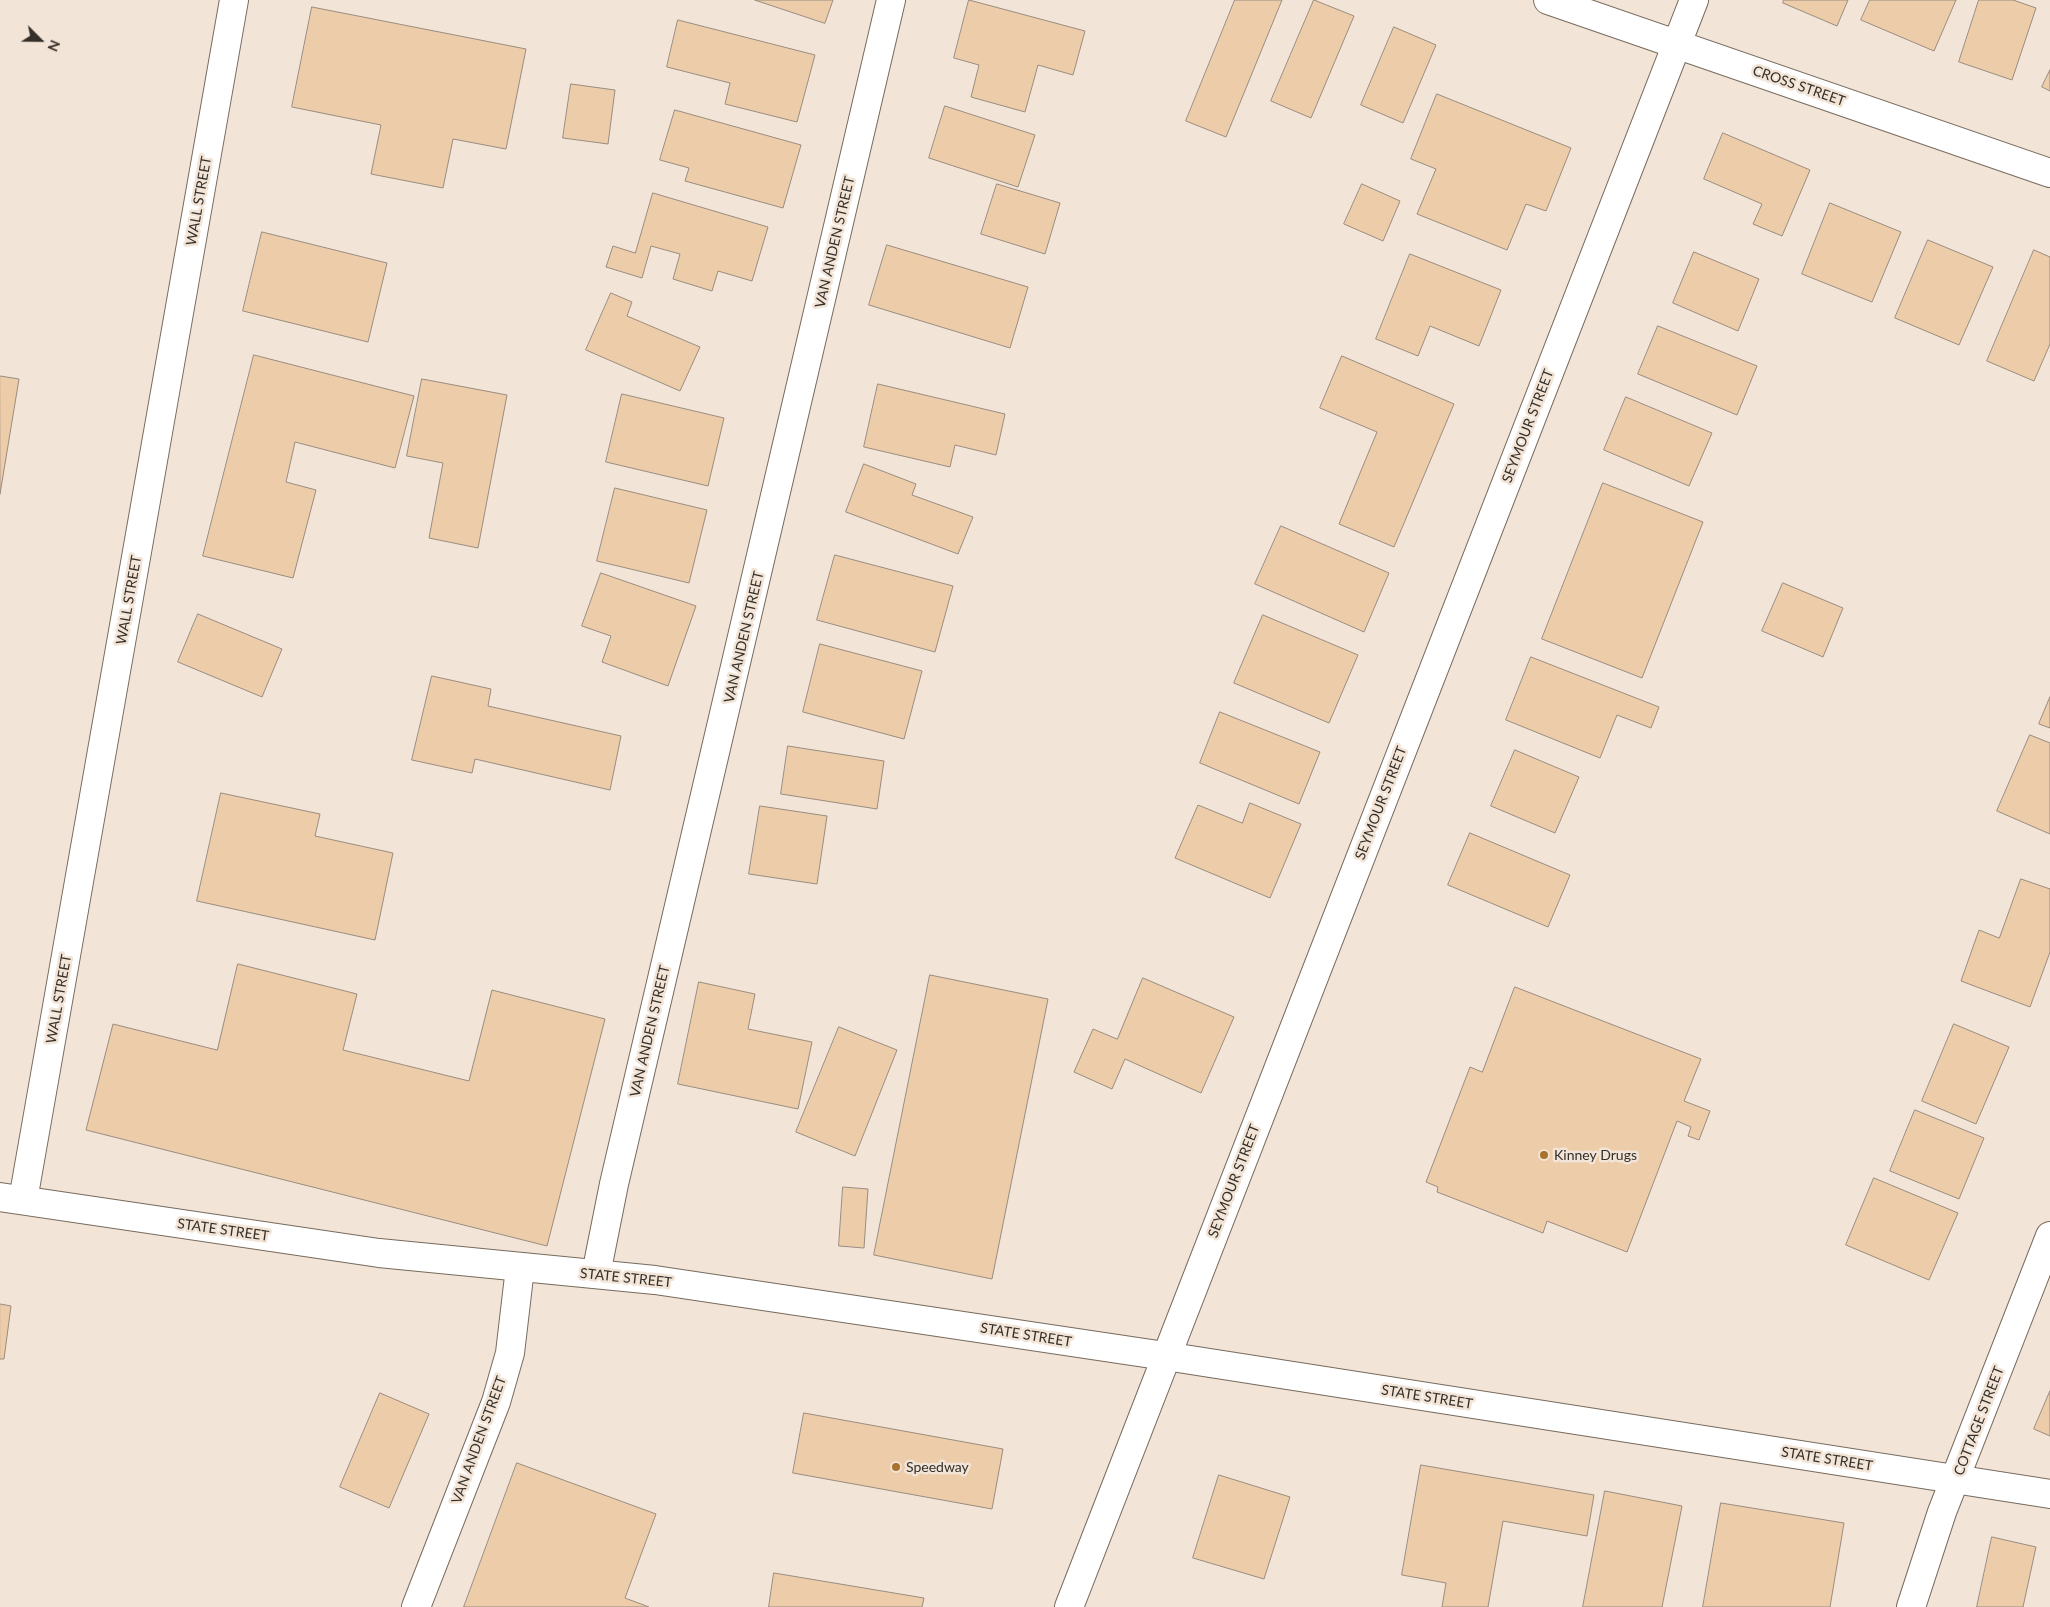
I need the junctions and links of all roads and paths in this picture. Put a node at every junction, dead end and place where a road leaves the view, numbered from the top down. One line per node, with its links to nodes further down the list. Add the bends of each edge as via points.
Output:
1 (234, 0): 7 (street, WALL STREET)
2 (891, 0): 10 (street, VAN ANDEN STREET, via 614,1184)
3 (1548, 0): 5 (street, CROSS STREET)
4 (1694, 0): 5 (street, SEYMOUR STREET)
5 (1677, 44): 6 (street, CROSS STREET); 11 (street, SEYMOUR STREET)
6 (2050, 173)
7 (12, 1198): 9 (street, STATE STREET, via 379,1253)
8 (2050, 1236): 12 (street, COTTAGE STREET)
9 (520, 1268): 10 (street, STATE STREET); 14 (street, VAN ANDEN STREET, via 510,1353 496,1402)
10 (596, 1274): 11 (street, STATE STREET)
11 (1165, 1356): 12 (street, STATE STREET); 15 (street, SEYMOUR STREET)
12 (1956, 1480): 13 (street, STATE STREET); 16 (street, COTTAGE STREET, via 1942,1512)
13 (2050, 1494)
14 (416, 1607)
15 (1069, 1607)
16 (1911, 1607)

